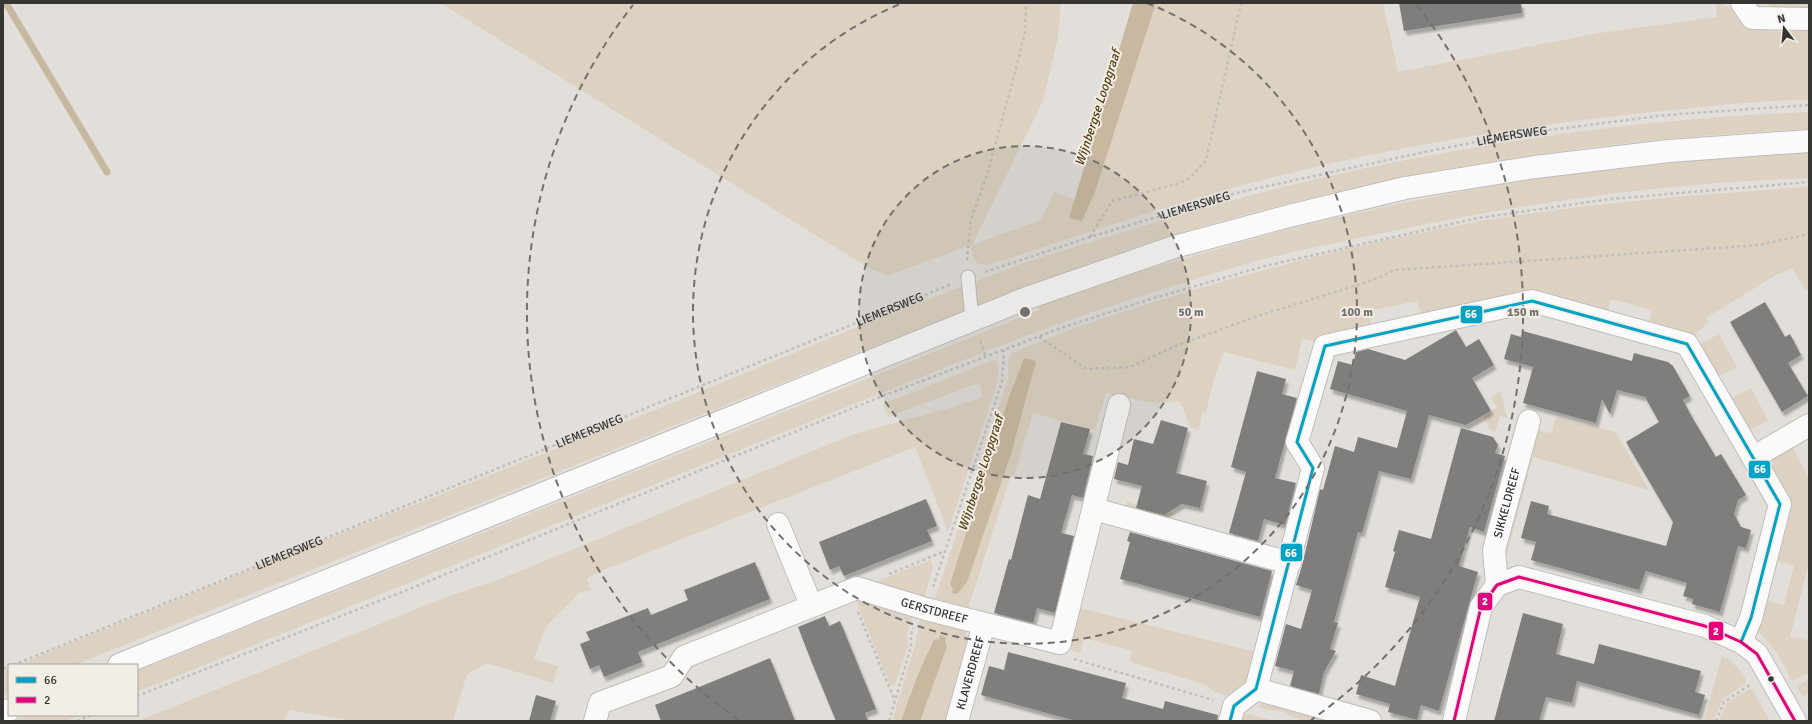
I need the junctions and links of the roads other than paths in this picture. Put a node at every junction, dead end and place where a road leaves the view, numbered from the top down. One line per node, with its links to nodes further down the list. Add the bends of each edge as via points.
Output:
1 (1742, 3): 2 (street, via 1752,18)
2 (1809, 19)
3 (1809, 141): 5 (street, via 1669,151 1535,167 1404,188 1174,247)
4 (968, 277): 5 (lane)
5 (972, 320): 17 (street)
6 (1119, 405): 10 (street)
7 (1529, 421): 13 (street, SIKKELDREEF, via 1494,550)
8 (1809, 426): 9 (street)
9 (1754, 457): 12 (street, via 1687,344 1532,301 1325,346 1297,442 1313,468); 16 (street, via 1780,504 1751,618)
10 (1094, 509): 12 (street); 15 (street, GERSTDREEF, via 1060,643)
11 (778, 524): 14 (street)
12 (1290, 563): 18 (street)
13 (1497, 585): 16 (street, via 1519,577 1706,626); 23 (street, via 1481,606)
14 (811, 605): 15 (street, GERSTDREEF, via 853,589); 20 (street, via 684,657 672,676 600,702)
15 (984, 624): 21 (street, KLAVERDREEF)
16 (1741, 642): 24 (street, via 1757,654)
17 (121, 664)
18 (1256, 689): 19 (street); 22 (street)
19 (1232, 714)
20 (595, 721)
21 (958, 721)
22 (1370, 721)
23 (1454, 721)
24 (1795, 721)

